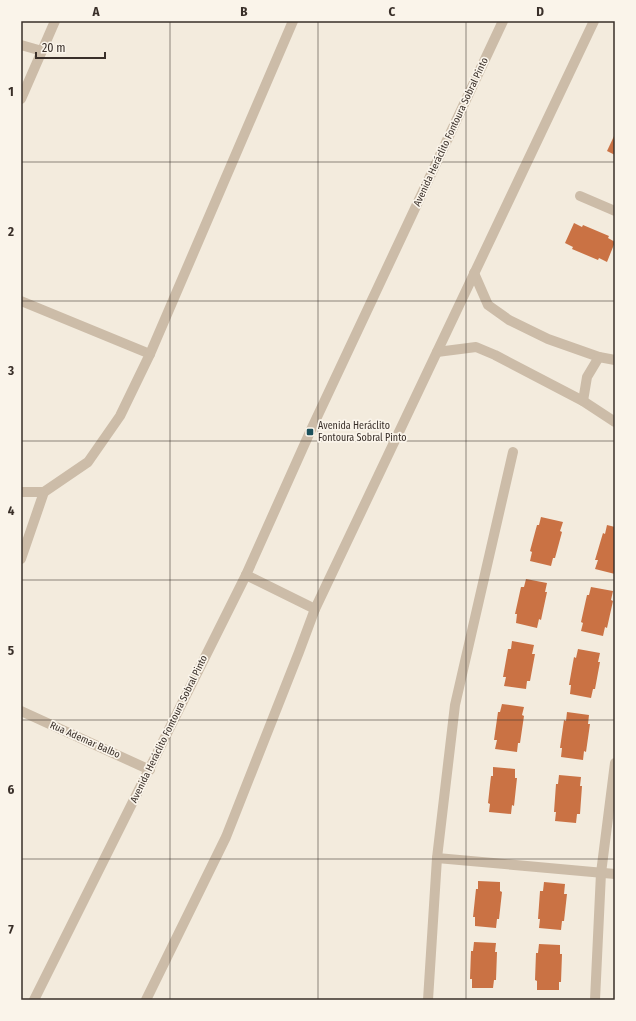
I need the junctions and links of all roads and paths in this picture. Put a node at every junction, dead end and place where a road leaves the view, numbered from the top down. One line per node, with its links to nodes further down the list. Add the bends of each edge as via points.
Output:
1 (55, 21): 6 (street)
2 (293, 21): 13 (street)
3 (503, 21): 22 (street, Avenida Heráclito Fontoura Sobral Pinto, via 313,425)
4 (594, 21): 10 (street)
5 (21, 45): 6 (street)
6 (42, 51): 7 (street)
7 (21, 99)
8 (580, 196): 9 (street)
9 (615, 211)
10 (474, 273): 12 (street); 14 (street, via 488,305 509,320 548,339)
11 (21, 301): 13 (street)
12 (437, 352): 16 (street, via 476,347); 23 (street)
13 (150, 354): 20 (street, via 120,416 88,462)
14 (599, 357): 15 (street); 16 (street, via 587,377)
15 (615, 360)
16 (583, 401): 17 (street)
17 (615, 422)
18 (513, 452): 27 (street, via 455,705)
19 (21, 492): 20 (street)
20 (44, 492): 21 (street)
21 (21, 559)
22 (246, 575): 23 (street); 26 (street, Avenida Heráclito Fontoura Sobral Pinto)
23 (315, 609): 31 (street, via 226,837)
24 (21, 711): 26 (street, Rua Ademar Balbo)
25 (615, 763): 28 (street)
26 (150, 770): 30 (street, Avenida Heráclito Fontoura Sobral Pinto)
27 (437, 858): 28 (street); 32 (street)
28 (601, 872): 29 (street); 33 (street)
29 (615, 874)
30 (34, 1000)
31 (146, 1000)
32 (428, 1000)
33 (595, 1000)

